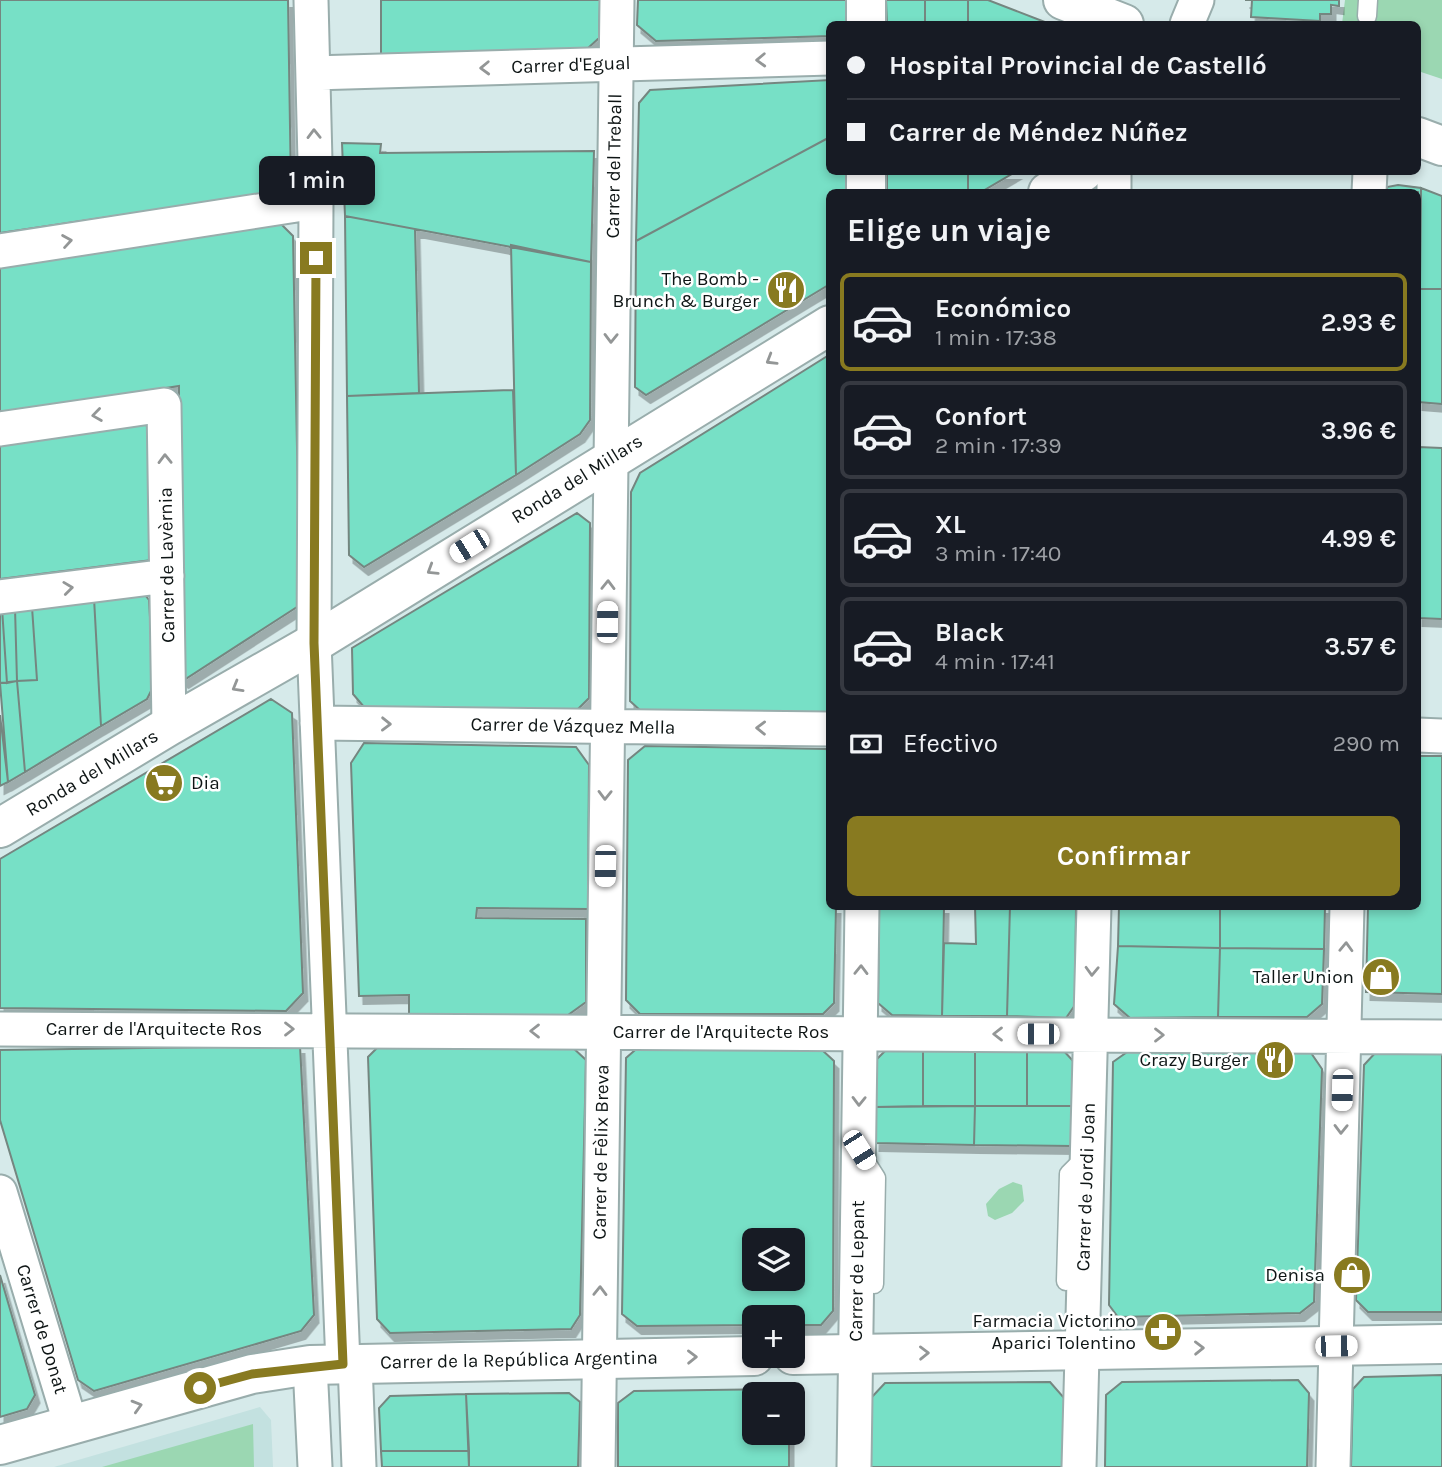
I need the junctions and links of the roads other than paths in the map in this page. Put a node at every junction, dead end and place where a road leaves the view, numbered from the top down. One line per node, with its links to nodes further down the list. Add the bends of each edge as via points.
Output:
1 (312, 0): 11 (street)
2 (617, 0): 10 (street, Carrer del Treball)
3 (866, 0): 6 (street)
4 (1063, 0): 7 (street)
5 (1197, 0): 8 (street)
6 (866, 21)
7 (1116, 21)
8 (1188, 21)
9 (826, 58): 10 (street, Carrer d'Egual, one-way to 10)
10 (616, 64): 11 (street, Carrer d'Egual, one-way to 11); 22 (street, Carrer del Treball, one-way to 22)
11 (313, 73): 18 (street, one-way to 11)
12 (1421, 113): 13 (street)
13 (1442, 119)
14 (1421, 138): 15 (street)
15 (1442, 146)
16 (1078, 175): 17 (street)
17 (1053, 189)
18 (316, 202): 19 (street, one-way to 18); 25 (street)
19 (0, 251)
20 (826, 327): 22 (street, Ronda del Millars, one-way to 22)
21 (0, 429): 23 (street, Carrer de Lavèrnia, one-way to 21, via 164,405)
22 (609, 458): 25 (street, Ronda del Millars, one-way to 25); 28 (street, Carrer de Fèlix Breva, one-way to 22)
23 (167, 576): 24 (street, one-way to 23); 27 (street, Carrer de Lavèrnia)
24 (0, 597)
25 (314, 643): 26 (street); 27 (street, Ronda del Millars, one-way to 27)
26 (317, 723): 28 (street, Carrer de Vázquez Mella, one-way to 28); 37 (street)
27 (169, 726): 32 (street, Ronda del Millars)
28 (606, 726): 29 (street, Carrer de Vázquez Mella, one-way to 28); 38 (street, Carrer de Fèlix Breva, one-way to 38)
29 (826, 729)
30 (1421, 736): 31 (street)
31 (1442, 736)
32 (0, 828)
33 (862, 910): 39 (street, Carrer de Lepant, one-way to 33)
34 (1094, 910): 40 (street, Carrer de Jordi Joan, one-way to 40)
35 (1348, 910): 41 (street, one-way to 35)
36 (0, 1029): 37 (street, Carrer de l'Arquitecte Ros, one-way to 37)
37 (330, 1029): 38 (street, Carrer de l'Arquitecte Ros, one-way to 37); 55 (street)
38 (603, 1031): 39 (street, Carrer de l'Arquitecte Ros); 54 (street, Carrer de Fèlix Breva, one-way to 38)
39 (860, 1033): 40 (street, Carrer de l'Arquitecte Ros, one-way to 39); 43 (street, Carrer de Lepant, one-way to 43)
40 (1091, 1035): 41 (street, Carrer de l'Arquitecte Ros, one-way to 41); 44 (street, Carrer de Jordi Joan)
41 (1343, 1037): 42 (street, Carrer de l'Arquitecte Ros); 49 (street, one-way to 49)
42 (1442, 1037)
43 (859, 1150): 47 (lane, via 876,1178); 51 (street, Carrer de Lepant)
44 (1087, 1156): 46 (lane, via 1069,1174); 50 (street, Carrer de Jordi Joan)
45 (0, 1192): 56 (street, Carrer de Donat)
46 (1066, 1281)
47 (874, 1284)
48 (1442, 1344): 49 (street)
49 (1336, 1346): 50 (street, one-way to 49); 63 (street)
50 (1082, 1350): 51 (street, one-way to 50); 62 (street, Carrer de Jordi Joan)
51 (856, 1354): 52 (street); 61 (street, Carrer de Lepant)
52 (805, 1355)
53 (742, 1356): 54 (street, Carrer de la República Argentina, one-way to 53)
54 (599, 1359): 55 (street, Carrer de la República Argentina); 60 (street, Carrer de Fèlix Breva)
55 (336, 1364): 56 (street, Carrer de la República Argentina, one-way to 55, via 252,1374); 58 (street); 59 (street)
56 (71, 1425): 57 (street, Carrer de la República Argentina)
57 (0, 1445)
58 (315, 1467)
59 (359, 1467)
60 (598, 1467)
61 (854, 1467)
62 (1079, 1467)
63 (1333, 1467)

